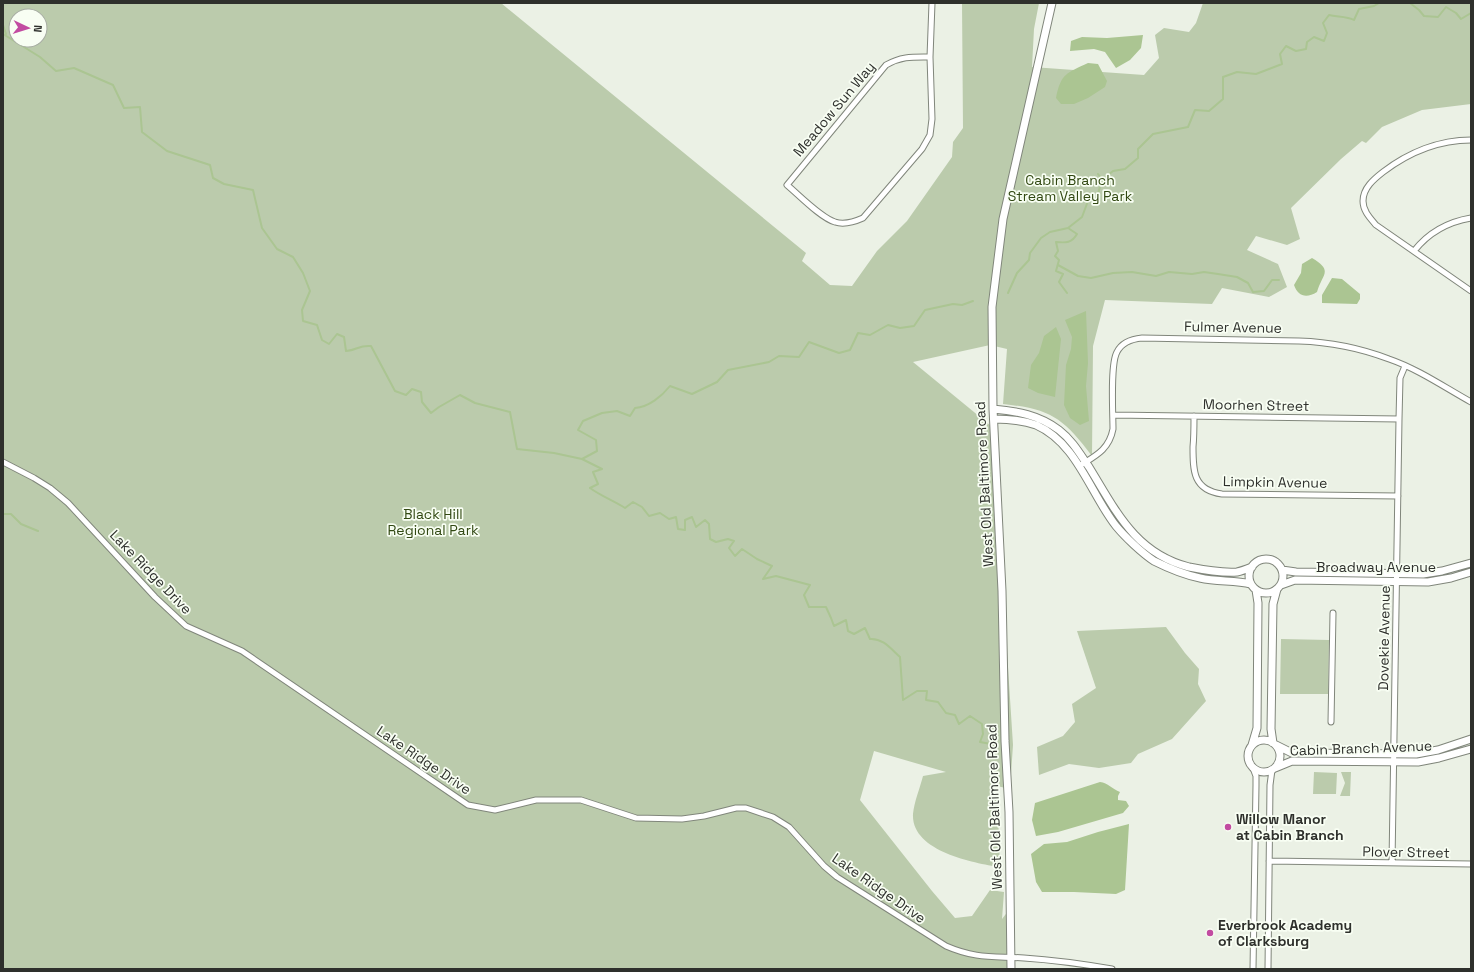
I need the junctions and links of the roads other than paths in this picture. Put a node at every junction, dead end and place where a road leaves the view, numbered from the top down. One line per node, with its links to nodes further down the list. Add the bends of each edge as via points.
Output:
1 (932, 3): 3 (street)
2 (1052, 3): 10 (street, West Old Baltimore Road, via 1003,219 992,307)
3 (930, 57): 3 (street, Meadow Sun Way, via 930,135 922,149 863,218 853,222 836,222 827,218 787,185 886,66 906,57)
4 (1471, 140): 6 (street, via 1427,148 1402,159 1374,179 1366,190 1363,201 1368,216 1376,225)
5 (1471, 218): 6 (street, via 1438,228 1424,239)
6 (1414, 252): 7 (street)
7 (1471, 291)
8 (1405, 366): 9 (street, Fulmer Avenue); 11 (street, Fulmer Avenue, via 1368,351 1323,342 1133,339 1124,343 1116,353 1113,366); 14 (street, Dovekie Avenue, via 1400,378)
9 (1471, 402)
10 (993, 409): 13 (street, West Old Baltimore Road); 16 (street, via 1020,412 1047,422 1067,437)
11 (1113, 415): 12 (street, Moorhen Street); 16 (street, Fulmer Avenue, via 1108,444)
12 (1194, 416): 14 (street, Moorhen Street); 17 (street, Limpkin Avenue, via 1194,470 1196,479 1210,491 1222,494)
13 (994, 419): 16 (street, via 1028,422 1044,429); 39 (street, West Old Baltimore Road, via 1010,840)
14 (1399, 419): 17 (street, Dovekie Avenue)
15 (3, 462): 39 (street, Lake Ridge Drive, via 50,488 68,503 155,597 186,626 242,651 468,805 495,810 536,800 581,800 636,818 682,819 736,808 756,810 789,827 837,877 941,943 972,955)
16 (1082, 464): 19 (street, via 1124,524 1144,545 1162,556 1200,570 1237,572); 24 (street, via 1116,525 1154,560 1200,578 1237,581)
17 (1398, 496): 22 (street, Dovekie Avenue)
18 (1471, 563): 22 (street, Broadway Avenue, via 1423,574)
19 (1252, 567): 20 (street, via 1264,559 1275,562); 24 (street, via 1249,579)
20 (1282, 570): 22 (street, Broadway Avenue); 25 (street, via 1283,580)
21 (1471, 572): 23 (street, Broadway Avenue, via 1428,582)
22 (1397, 574): 23 (street, Dovekie Avenue)
23 (1397, 582): 25 (street, Broadway Avenue, via 1296,580); 32 (street, Dovekie Avenue)
24 (1253, 587): 25 (street, via 1264,593 1271,593); 30 (street, via 1258,603 1257,728)
25 (1279, 587): 29 (street, via 1273,604 1271,729)
26 (1333, 613): 27 (street)
27 (1331, 722)
28 (1471, 739): 32 (street, Cabin Branch Avenue, via 1438,750)
29 (1274, 744): 30 (street, via 1264,740); 32 (street, Cabin Branch Avenue, via 1292,753); 35 (street, via 1280,754)
30 (1252, 745): 34 (street, via 1248,757)
31 (1471, 749): 33 (street, Cabin Branch Avenue, via 1418,762)
32 (1394, 754): 33 (street, Dovekie Avenue)
33 (1394, 762): 35 (street, Cabin Branch Avenue, via 1292,761); 37 (street, Dovekie Avenue)
34 (1253, 768): 35 (street, via 1263,772); 42 (street, via 1256,776)
35 (1274, 769): 36 (street, via 1270,785)
36 (1269, 861): 37 (street, Plover Street); 43 (street)
37 (1392, 863): 38 (street, Plover Street)
38 (1471, 864)
39 (1011, 958): 40 (street, West Old Baltimore Road); 41 (street, Lake Ridge Drive, via 1072,962)
40 (1011, 969)
41 (1112, 969)
42 (1253, 969)
43 (1268, 969)

